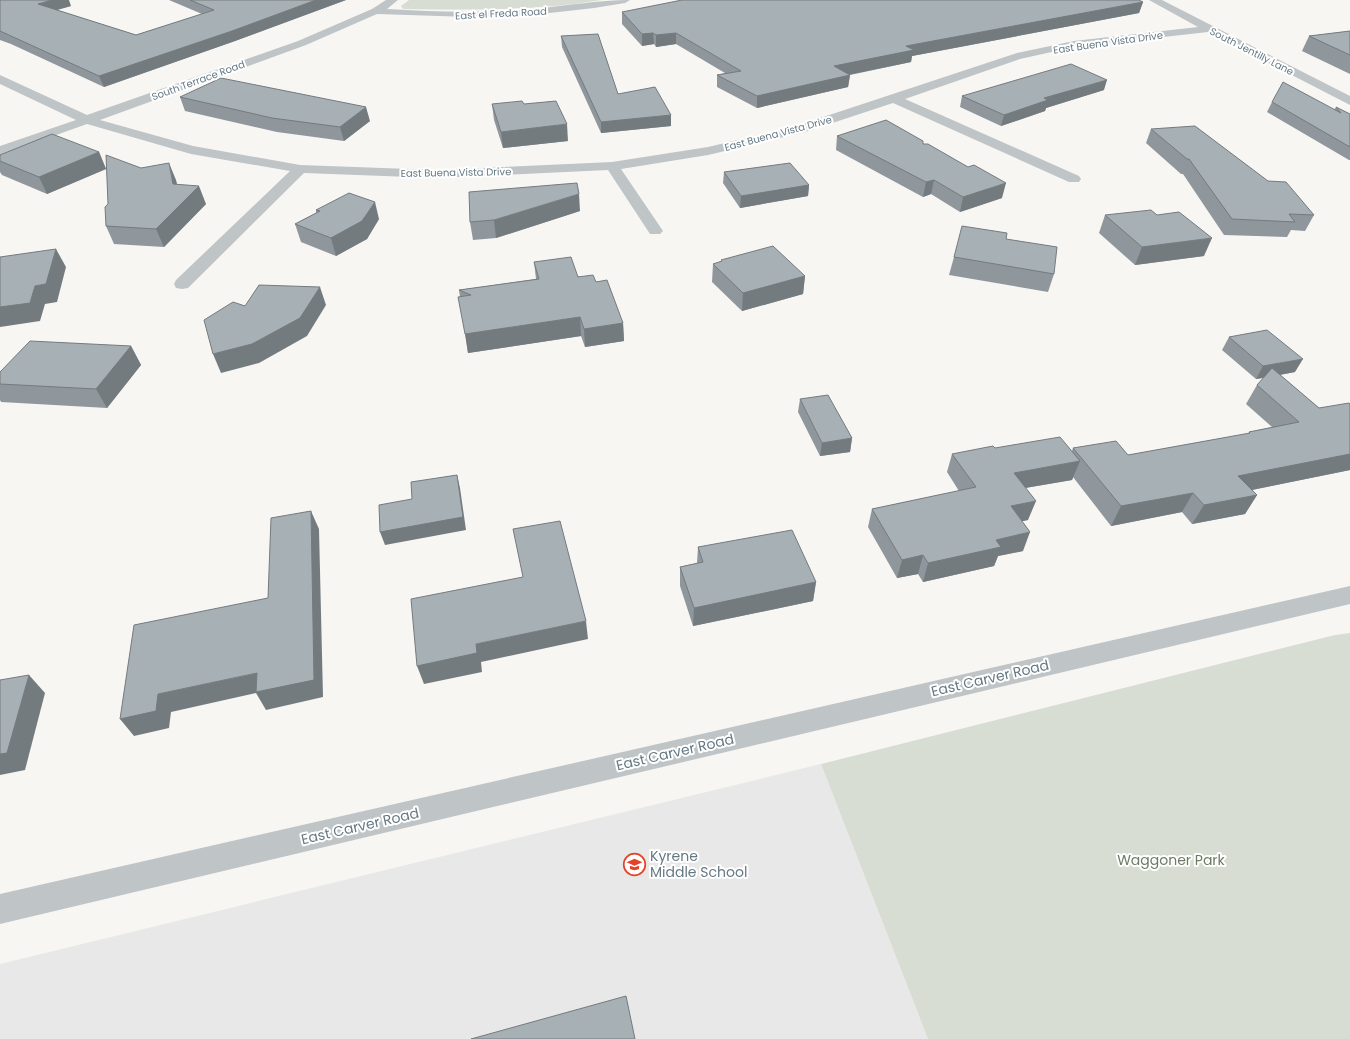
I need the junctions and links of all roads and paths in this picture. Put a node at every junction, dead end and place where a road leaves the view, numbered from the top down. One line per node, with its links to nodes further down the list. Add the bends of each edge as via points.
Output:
1 (393, 0): 5 (street, South Terrace Road)
2 (625, 0): 4 (street, East el Freda Road)
3 (1154, 0): 6 (street, South Jentilly Lane)
4 (585, 3): 5 (street, East el Freda Road, via 541,12 479,15 422,15)
5 (376, 11): 10 (street, South Terrace Road, via 302,43)
6 (1209, 29): 8 (street, East Buena Vista Drive, via 1074,44 1017,56); 9 (street, South Jentilly Lane)
7 (0, 79): 10 (street, East Buena Vista Drive)
8 (894, 99): 12 (street, East Buena Vista Drive, via 800,130 708,151); 14 (street)
9 (1350, 101)
10 (87, 120): 11 (street, South Terrace Road); 13 (street, East Buena Vista Drive, via 191,150)
11 (0, 151)
12 (612, 166): 13 (street, East Buena Vista Drive, via 420,175); 15 (street)
13 (300, 169): 16 (street)
14 (1074, 179)
15 (655, 231)
16 (182, 284)
17 (1350, 594): 18 (street, East Carver Road)
18 (0, 909)

